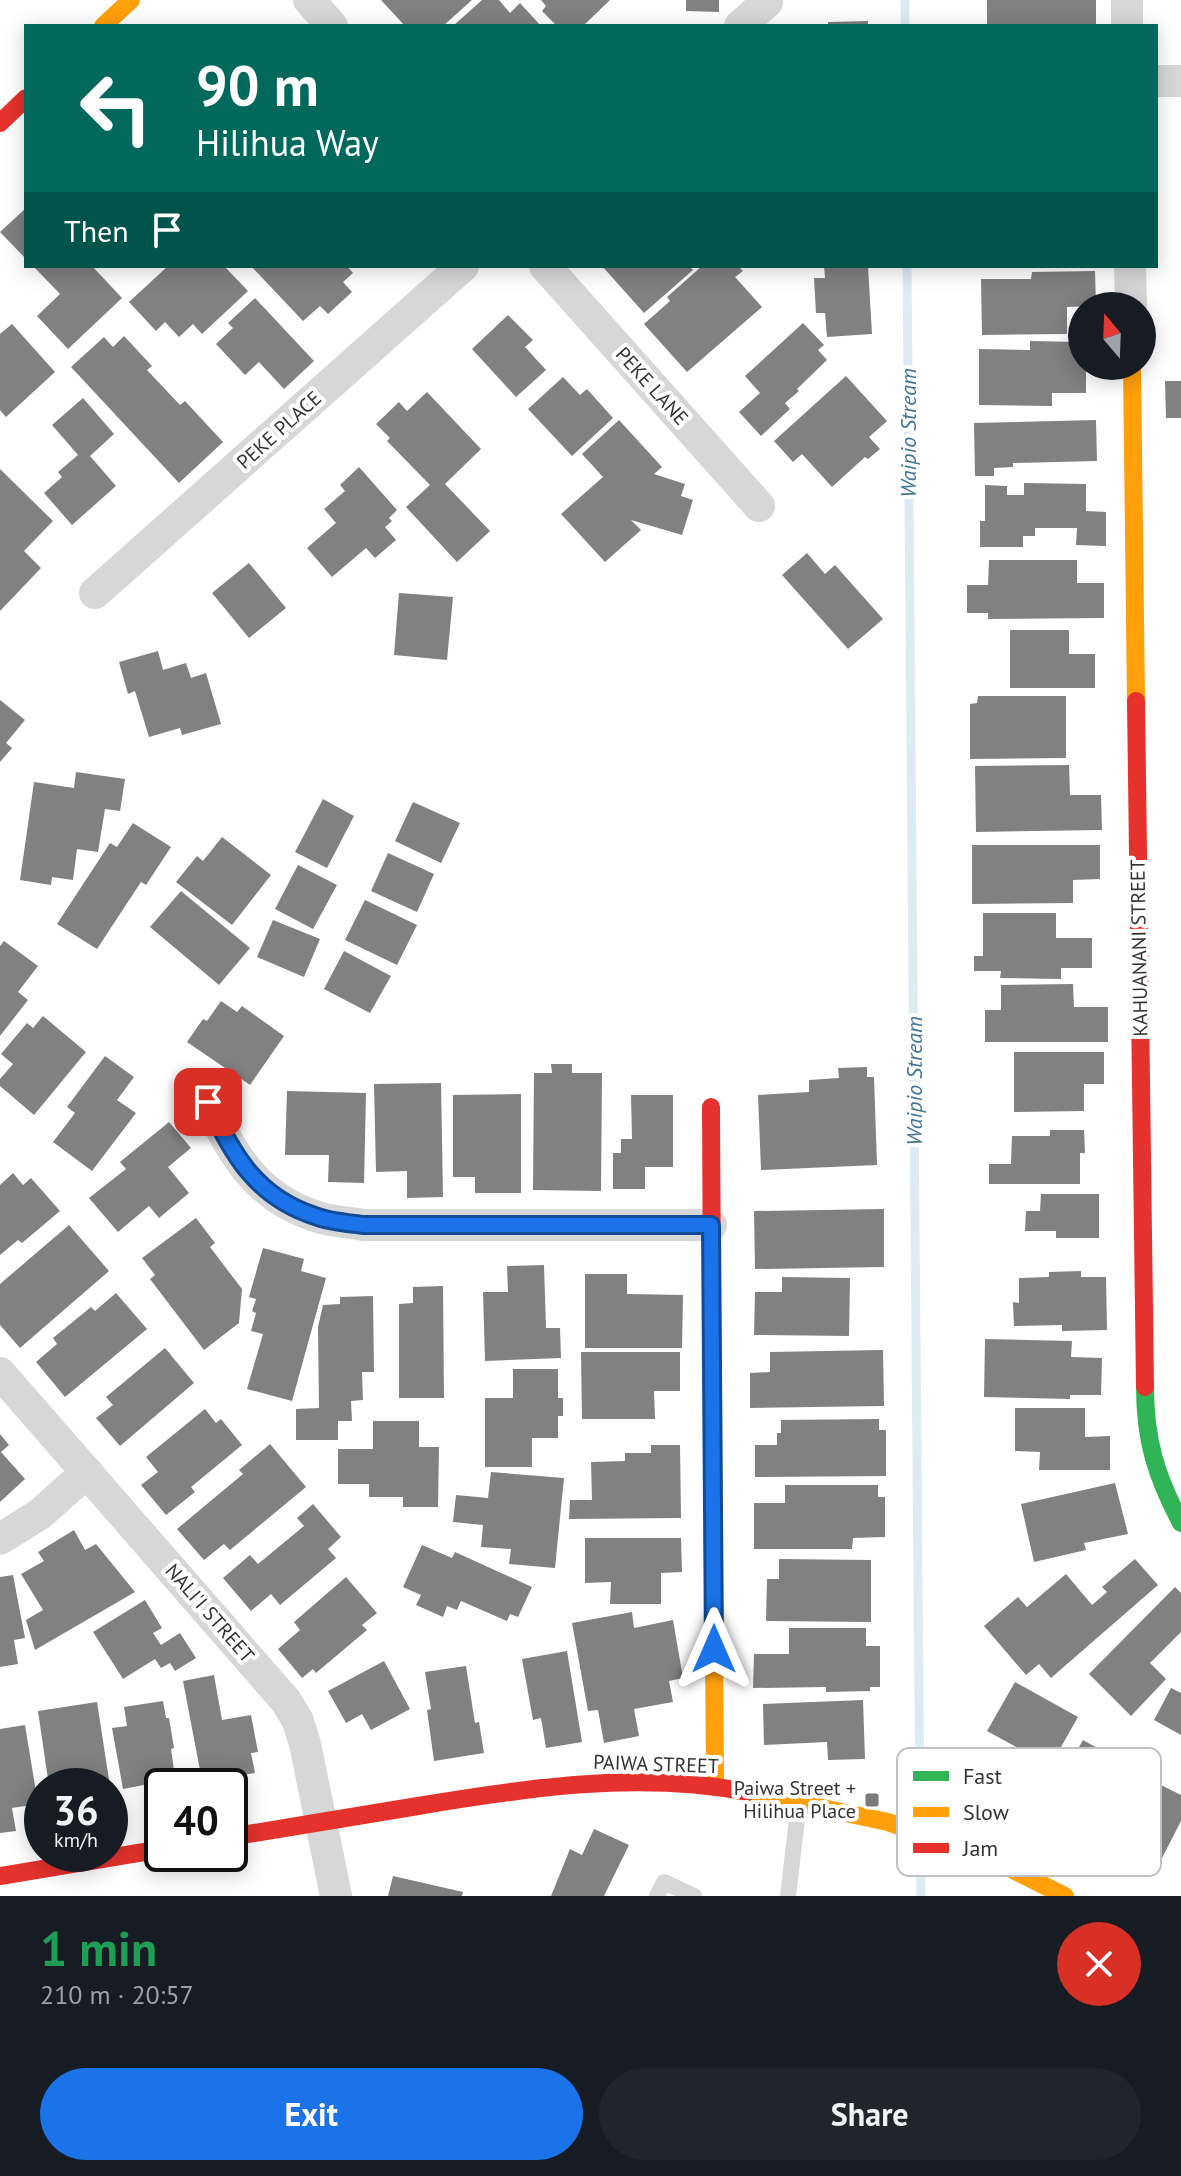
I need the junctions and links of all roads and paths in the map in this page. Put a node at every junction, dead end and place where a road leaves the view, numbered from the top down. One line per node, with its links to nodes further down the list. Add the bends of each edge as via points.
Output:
1 (131, 0): 5 (street)
2 (309, 0): 6 (street)
3 (1127, 0): 8 (street)
4 (767, 2): 7 (street)
5 (105, 24)
6 (330, 24)
7 (742, 24)
8 (1127, 24)
9 (1158, 81): 10 (street)
10 (1181, 81)
11 (24, 100): 12 (street)
12 (0, 123)
13 (461, 268): 19 (street, PEKE PLACE)
14 (547, 268): 18 (street, PEKE LANE)
15 (1130, 268): 16 (street)
16 (1131, 292)
17 (1132, 380): 25 (street, KAHUANANI STREET, via 1145,1422 1165,1495)
18 (759, 506)
19 (95, 593)
20 (208, 1102): 22 (street, via 242,1166 274,1196 315,1217 364,1225)
21 (711, 1107): 22 (street)
22 (711, 1225): 27 (street)
23 (0, 1373): 24 (street, NALI'I STREET)
24 (87, 1472): 26 (street, via 40,1514); 29 (street, NALI'I STREET, via 286,1701 305,1744)
25 (1181, 1523)
26 (0, 1539)
27 (715, 1786): 28 (street, PAIWA STREET); 29 (street, PAIWA STREET, via 648,1782 513,1790)
28 (799, 1802): 30 (street, PAIWA STREET); 38 (lane)
29 (321, 1820): 31 (street, PAIWA STREET); 35 (street, NALI'I STREET)
30 (897, 1825)
31 (248, 1834)
32 (144, 1852): 33 (street)
33 (0, 1876)
34 (1022, 1876): 39 (street, PAIWA STREET)
35 (336, 1896)
36 (657, 1896): 37 (lane, via 664,1882)
37 (694, 1896)
38 (788, 1896)
39 (1065, 1896)

